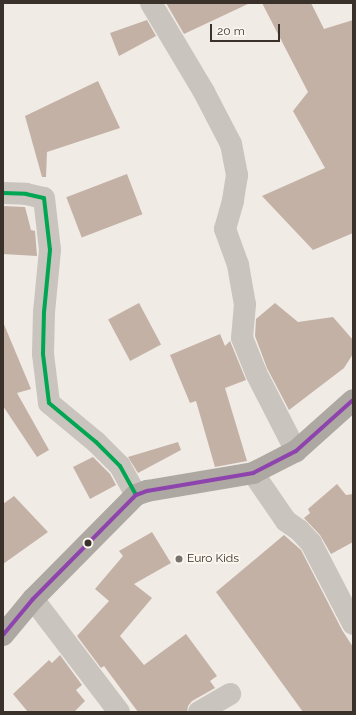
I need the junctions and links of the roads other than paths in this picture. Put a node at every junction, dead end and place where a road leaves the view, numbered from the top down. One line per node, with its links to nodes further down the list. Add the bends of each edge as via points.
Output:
1 (151, 3): 4 (street, via 204,92 231,144 237,175 225,229 238,265 246,304 242,338 256,372)
2 (3, 193): 6 (street, via 44,198 50,250 43,354 49,403 96,442 120,466)
3 (353, 400): 4 (main road)
4 (296, 451): 5 (main road)
5 (253, 473): 6 (main road); 8 (street, via 286,521 311,543)
6 (136, 495): 7 (main road)
7 (33, 598): 9 (main road); 11 (street)
8 (353, 624)
9 (3, 635)
10 (230, 694): 12 (street)
11 (119, 712)
12 (199, 712)

